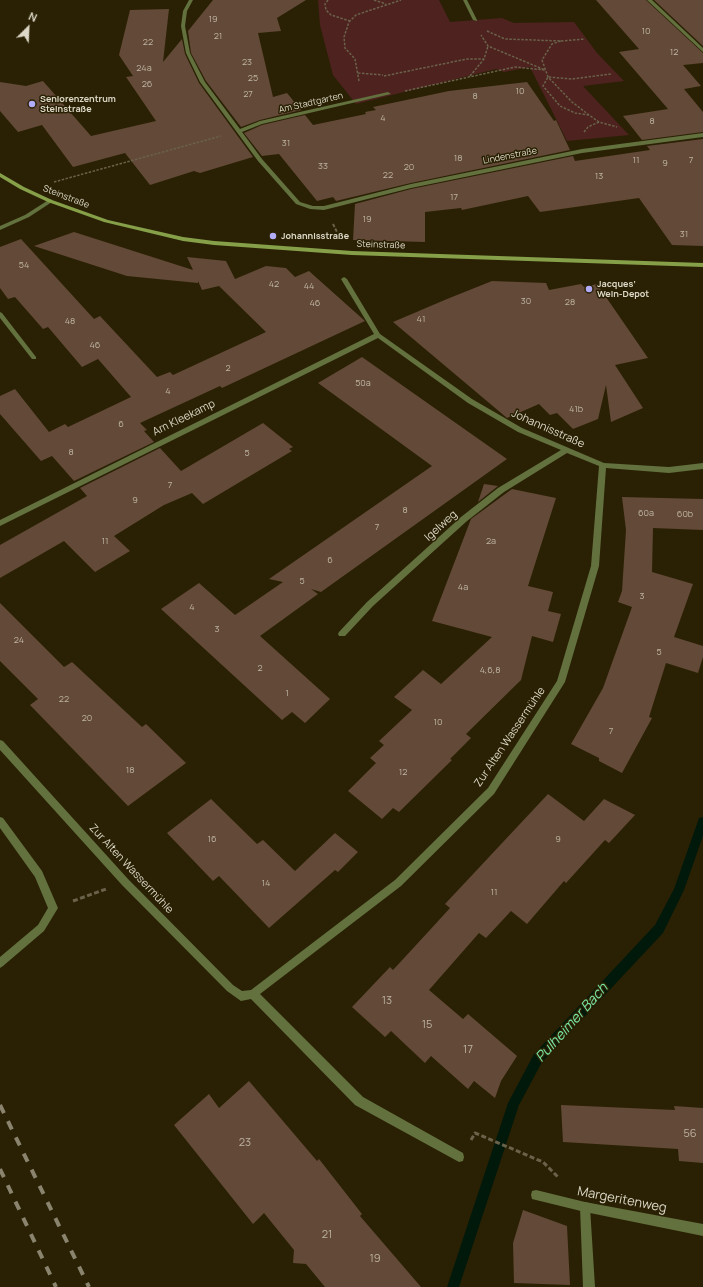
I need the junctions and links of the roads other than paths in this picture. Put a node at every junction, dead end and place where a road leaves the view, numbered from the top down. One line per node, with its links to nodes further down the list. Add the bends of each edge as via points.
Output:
1 (191, 0): 7 (street, via 185,11 183,26 188,53 203,82)
2 (465, 0): 4 (street)
3 (649, 0): 5 (street)
4 (475, 20)
5 (703, 51)
6 (388, 94): 7 (street, Am Stadtgarten, via 260,123)
7 (239, 131): 8 (street, Lindenstraße, via 260,160 298,203 312,208 324,208 411,186 582,151)
8 (703, 135)
9 (0, 175): 10 (main road, Steinstraße)
10 (50, 201): 11 (street, via 27,216); 12 (main road, Steinstraße, via 106,221 183,239 214,243 352,253)
11 (0, 228)
12 (703, 265)
13 (344, 279): 15 (street, Johannisstraße)
14 (0, 314): 16 (street)
15 (378, 335): 17 (street, Johannisstraße, via 470,401 520,430); 20 (street, Am Kleekamp)
16 (34, 358)
17 (566, 450): 18 (street, Johannisstraße); 21 (street, Igelweg, via 501,490 464,519 370,604)
18 (603, 465): 19 (street, Johannisstraße, via 668,470); 25 (street, Zur Alten Wassermühle, via 595,566 561,682 491,791 398,883)
19 (703, 466)
20 (0, 523)
21 (342, 634)
22 (0, 744): 25 (street, Zur Alten Wassermühle, via 125,882 230,988 241,996)
23 (0, 821): 24 (street, via 39,874 53,908 41,928)
24 (0, 963)
25 (253, 994): 26 (street, via 359,1101)
26 (459, 1158)
27 (536, 1195): 28 (street, Margeritenweg)
28 (585, 1207): 29 (street, Margeritenweg); 30 (street)
29 (703, 1230)
30 (589, 1287)

